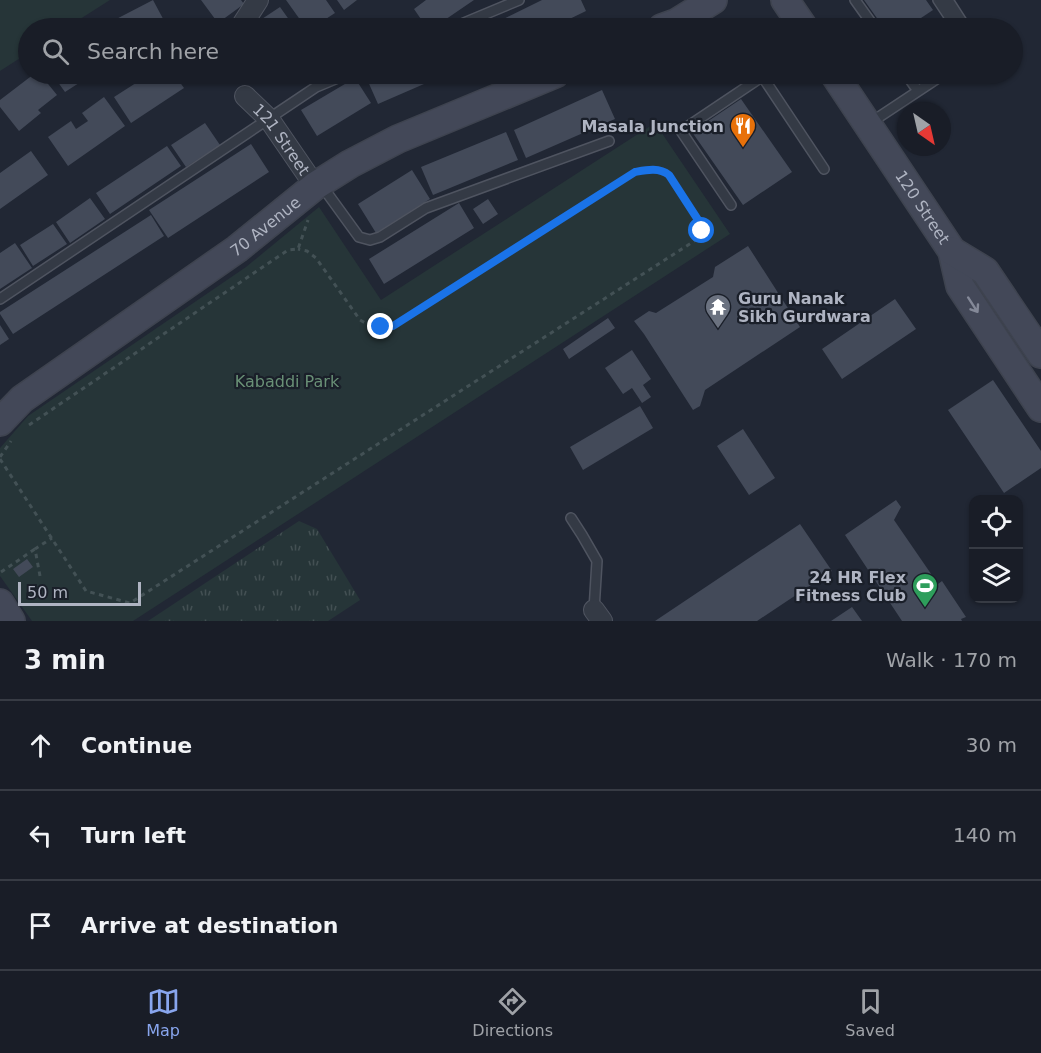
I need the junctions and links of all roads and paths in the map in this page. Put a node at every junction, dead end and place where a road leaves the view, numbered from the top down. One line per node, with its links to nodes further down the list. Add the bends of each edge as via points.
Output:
1 (258, 0): 8 (street)
2 (519, 0): 9 (lane)
3 (713, 0): 10 (street)
4 (785, 0): 11 (street)
5 (855, 0): 12 (lane)
6 (938, 0): 13 (lane)
7 (948, 0): 14 (lane)
8 (246, 18)
9 (476, 18)
10 (684, 18)
11 (797, 18)
12 (867, 18)
13 (953, 18)
14 (956, 18)
15 (323, 84): 24 (lane)
16 (531, 84): 28 (street, 70 Avenue, via 398,139)
17 (751, 84): 29 (lane, via 681,131)
18 (770, 84): 27 (lane)
19 (841, 84): 25 (street, 120 Street)
20 (913, 84): 22 (lane)
21 (929, 84): 22 (lane)
22 (918, 91): 25 (lane)
23 (245, 96): 24 (street, 121 Street)
24 (269, 119): 28 (street, 121 Street); 33 (lane)
25 (868, 124): 32 (street, 120 Street)
26 (609, 141): 28 (lane, via 426,208 370,240 359,237)
27 (824, 169)
28 (317, 184): 37 (street, 70 Avenue, via 237,249 22,399)
29 (730, 205)
30 (309, 218): 31 (path)
31 (298, 249): 36 (path, via 288,250); 40 (path, via 316,258 360,320 381,327 393,326 635,172 656,170 669,175 702,226 699,238 130,603 86,591)
32 (952, 251): 34 (street, 120 Street, via 986,271); 35 (street, 120 Street, one-way to 35, via 960,286)
33 (0, 299)
34 (1041, 354)
35 (1041, 408)
36 (27, 426)
37 (8, 428): 38 (path)
38 (0, 458): 40 (path)
39 (571, 518): 45 (lane, via 597,561)
40 (52, 538): 41 (path)
41 (35, 549): 42 (path); 43 (path)
42 (1, 572)
43 (40, 576)
44 (0, 603): 46 (street)
45 (598, 615)
46 (11, 621)

